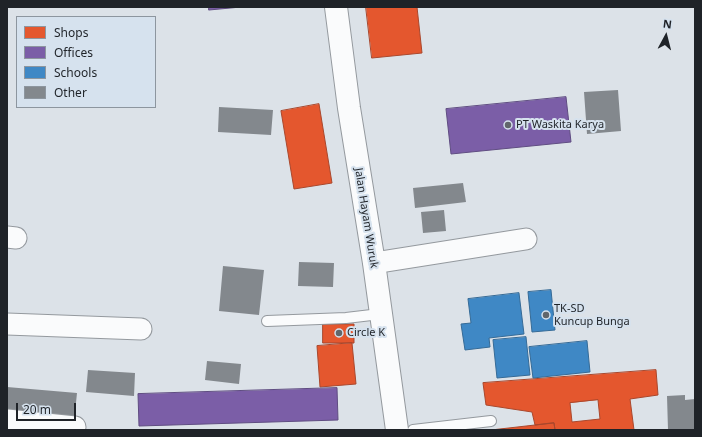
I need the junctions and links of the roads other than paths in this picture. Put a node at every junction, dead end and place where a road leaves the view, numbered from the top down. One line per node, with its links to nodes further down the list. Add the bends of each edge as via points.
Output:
1 (336, 7): 3 (main road, Jalan Hayam Wuruk)
2 (526, 238): 3 (street)
3 (374, 264): 4 (main road, Jalan Hayam Wuruk)
4 (380, 314): 5 (lane); 11 (main road, Jalan Hayam Wuruk)
5 (267, 321)
6 (7, 324): 7 (street)
7 (141, 328)
8 (7, 420): 10 (street)
9 (491, 421): 12 (lane)
10 (76, 427)
11 (397, 430)
12 (413, 430)

